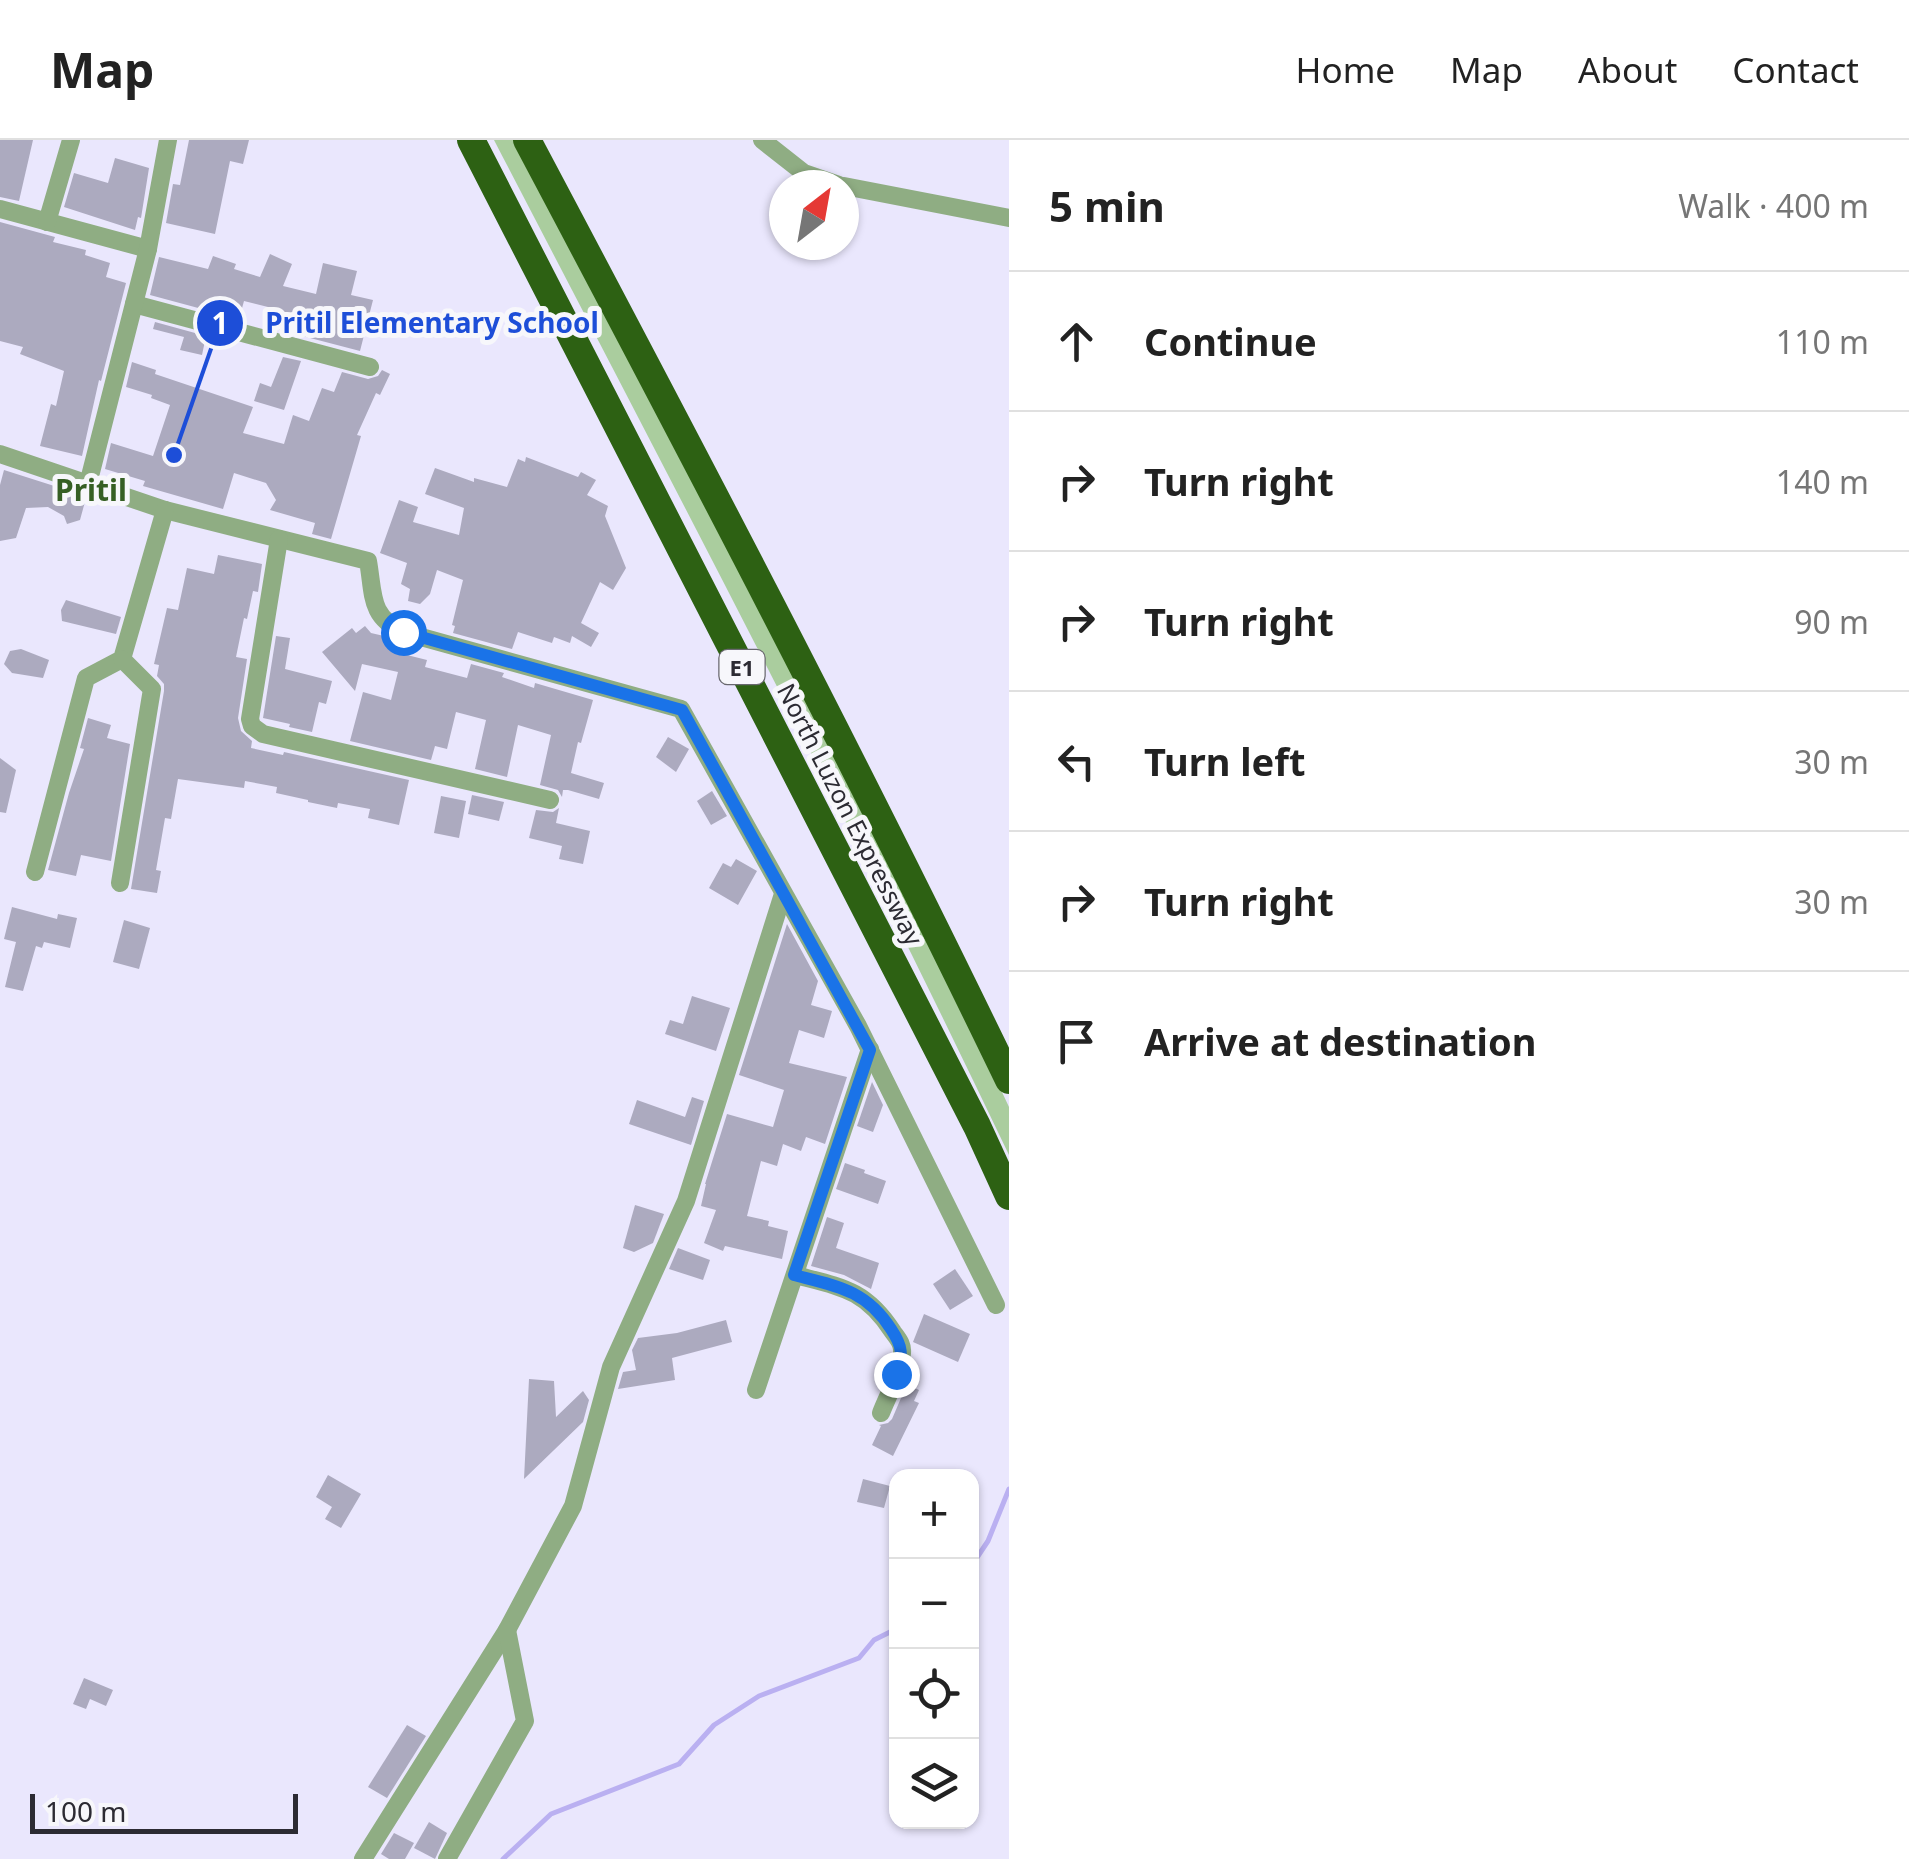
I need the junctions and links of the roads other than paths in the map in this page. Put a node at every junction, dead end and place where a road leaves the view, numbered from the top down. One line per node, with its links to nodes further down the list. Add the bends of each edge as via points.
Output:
1 (70, 140): 10 (street)
2 (168, 140): 11 (street)
3 (471, 140): 25 (highway, North Luzon Expressway / E1)
4 (527, 140): 24 (highway, North Luzon Expressway / E1, via 896,847)
5 (762, 140): 6 (street)
6 (801, 170)
7 (859, 189): 9 (street)
8 (0, 209): 10 (street)
9 (1009, 218)
10 (47, 222): 11 (street)
11 (148, 249): 12 (street)
12 (134, 304): 13 (street); 15 (street)
13 (370, 367)
14 (0, 454): 15 (street)
15 (88, 484): 16 (street)
16 (164, 510): 17 (street); 18 (street)
17 (279, 539): 19 (street, via 252,726 263,734); 22 (street, via 368,561 377,612 403,632 682,710)
18 (122, 659): 20 (street, via 86,678); 21 (street, via 152,689)
19 (550, 800)
20 (35, 872)
21 (120, 883)
22 (783, 894): 23 (street); 30 (street, via 686,1202 611,1367 574,1506)
23 (870, 1050): 26 (street); 27 (street)
24 (1009, 1080)
25 (1009, 1196)
26 (794, 1275): 28 (street); 29 (street, via 867,1300 902,1346)
27 (996, 1305)
28 (756, 1390)
29 (881, 1413)
30 (507, 1630): 31 (street); 32 (street, via 524,1721)
31 (364, 1859)
32 (447, 1859)

